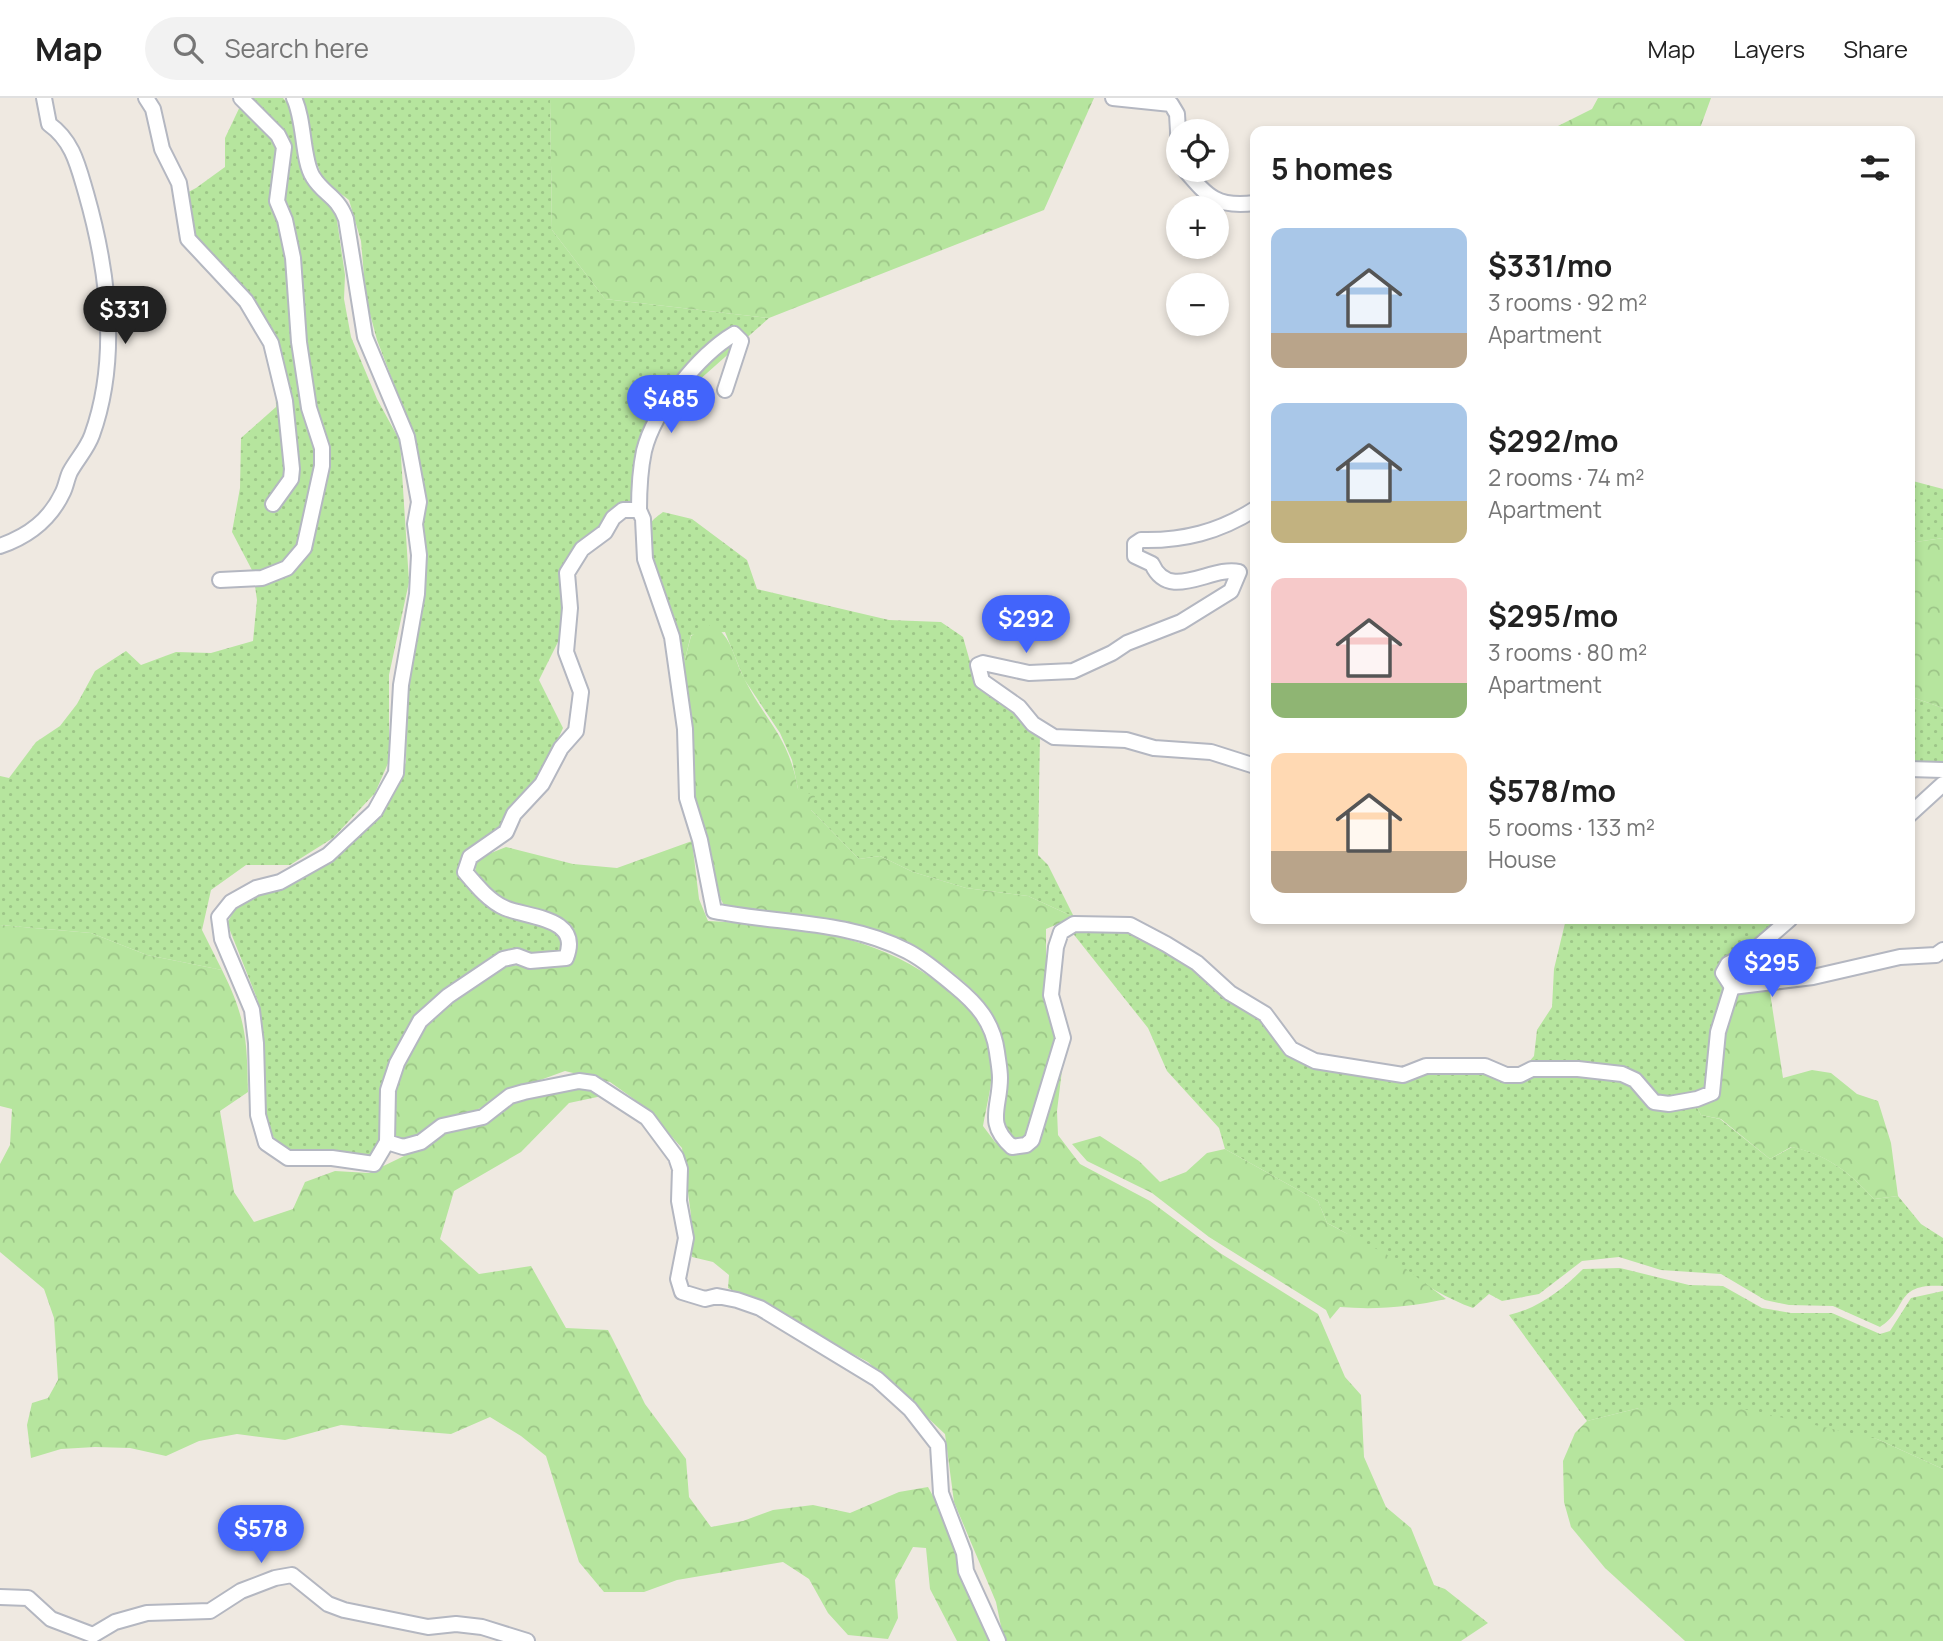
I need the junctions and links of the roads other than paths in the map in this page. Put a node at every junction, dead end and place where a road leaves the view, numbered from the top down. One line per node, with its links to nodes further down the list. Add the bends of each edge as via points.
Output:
1 (44, 98): 13 (street, via 49,124 62,133 78,162 100,238 106,361 92,435 60,498 42,524)
2 (146, 98): 10 (street, via 162,149 179,183 188,239 237,290 271,344 285,401 292,469 291,479)
3 (241, 98): 14 (street, via 284,147 277,201 293,258 299,342 322,466 304,548 287,568 262,578)
4 (294, 98): 23 (street, via 312,176 339,202 346,219 365,337 407,437 419,502 415,524 417,594 401,685 396,773 375,811 328,855 231,902 219,917 222,939 252,1010 258,1115 266,1143 288,1157 374,1164)
5 (1113, 98): 6 (street, via 1171,104)
6 (1177, 119)
7 (1195, 182): 8 (street, via 1205,195 1224,204)
8 (1250, 203)
9 (725, 390): 11 (street, via 741,341 734,334 715,346 665,407 644,453)
10 (273, 504)
11 (639, 510): 22 (street, via 645,559 672,637 685,729 687,799 713,911 839,929 908,951 929,965 970,998 989,1022 1000,1077 995,1122 1002,1138 1013,1147 1032,1140 1057,1065 1063,1038 1051,995 1056,947 1061,932 1074,924 1130,925 1166,944 1265,1014 1291,1049 1315,1061 1403,1075 1426,1066 1485,1066 1506,1075 1532,1069 1622,1074 1635,1080 1654,1102 1669,1104 1712,1093 1718,1032); 23 (street, via 623,510 613,518 605,532 582,549 567,573 566,652 581,692 576,731 542,784 514,814 506,832 466,864 465,872 492,901 564,929 570,945 566,958 503,959 420,1021 388,1090)
12 (1250, 512): 15 (street, via 1191,538 1135,544 1135,556 1170,580 1190,582 1227,569 1239,572 1231,591 1181,622 1073,671 1029,673 978,665 982,681 1054,737 1126,740 1154,748 1211,752)
13 (0, 545)
14 (220, 580)
15 (1250, 764)
16 (1915, 769): 17 (street)
17 (1943, 770)
18 (1943, 784): 19 (street)
19 (1915, 810)
20 (1784, 924): 22 (street, via 1753,951 1728,964 1723,973)
21 (1943, 950): 22 (street, via 1813,977)
22 (1732, 987)
23 (387, 1142): 26 (street, via 403,1147 421,1142 442,1126 483,1117 510,1096 579,1081 593,1083 647,1118 677,1157 680,1169 679,1201 686,1237 678,1279 682,1293 705,1299 717,1296 760,1308 877,1379 910,1409 937,1445 941,1493 964,1553 966,1571)
24 (0, 1597): 25 (street, via 28,1598 51,1619 93,1635 115,1622 147,1613 210,1611 241,1591 292,1575 328,1604 344,1610 428,1627 482,1627)
25 (527, 1641)
26 (998, 1641)

